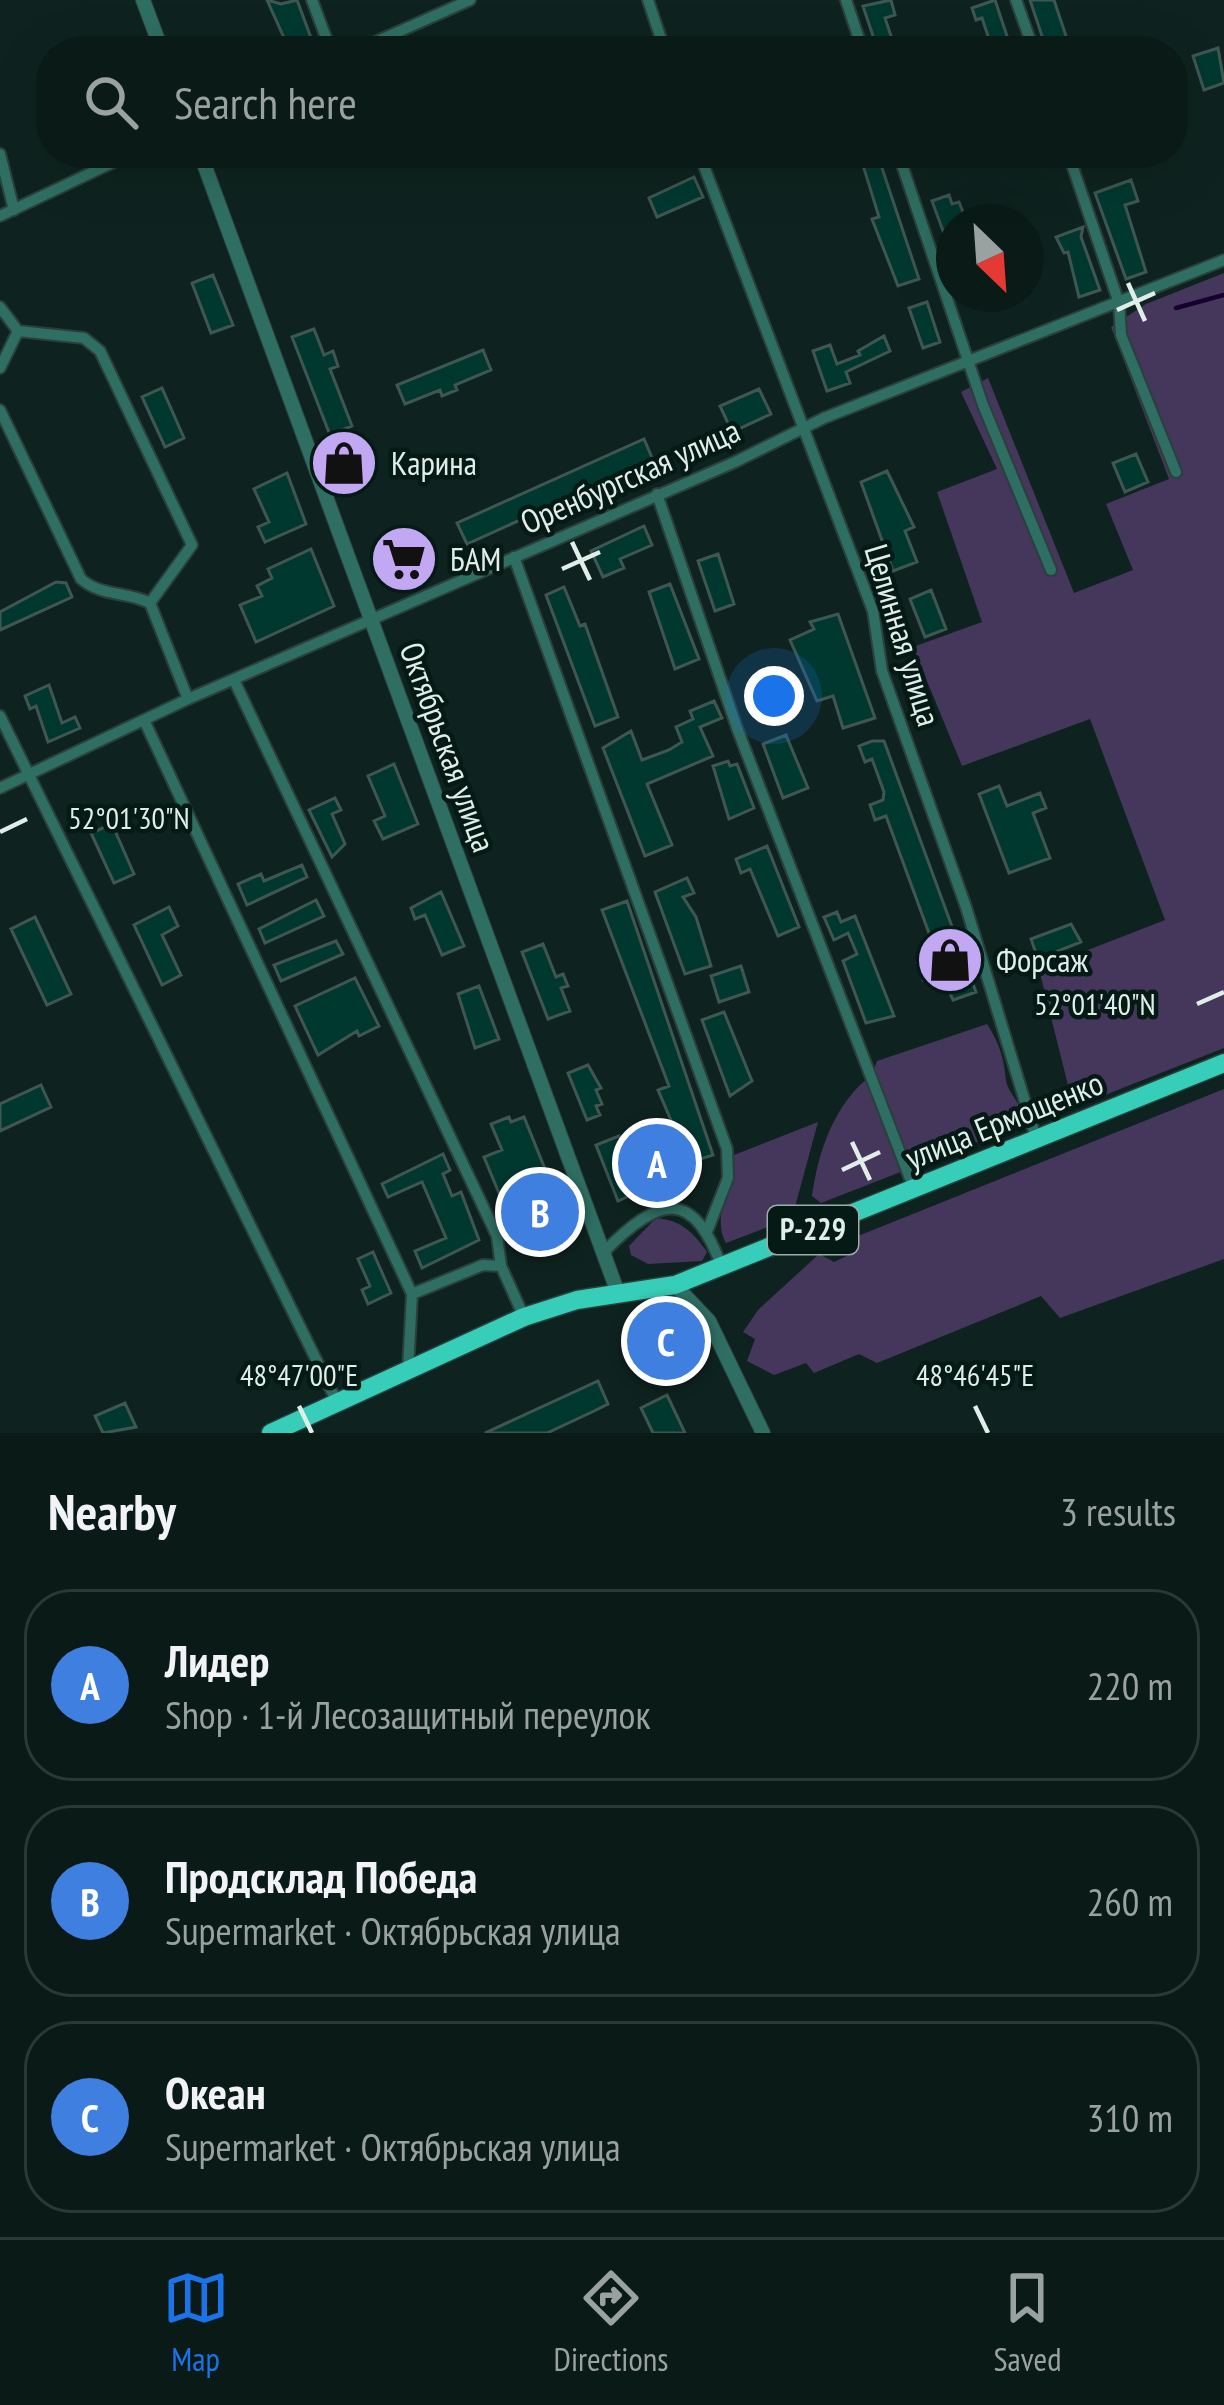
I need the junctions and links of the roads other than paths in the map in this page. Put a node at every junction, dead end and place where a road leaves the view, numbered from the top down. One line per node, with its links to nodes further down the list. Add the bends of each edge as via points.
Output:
1 (142, 0): 7 (street)
2 (312, 0): 8 (street)
3 (470, 0): 9 (street)
4 (648, 0): 10 (street)
5 (846, 0): 11 (street)
6 (1016, 0): 12 (street)
7 (156, 36)
8 (325, 36)
9 (389, 36)
10 (660, 36)
11 (858, 36)
12 (1029, 36)
13 (0, 154): 19 (street)
14 (102, 168): 19 (street)
15 (206, 168): 34 (street, Октябрьская улица)
16 (705, 168): 28 (street, Целинная улица)
17 (903, 168): 25 (street)
18 (1073, 168): 22 (street)
19 (14, 210): 20 (street)
20 (0, 216)
21 (1224, 260): 22 (street, Оренбургская улица)
22 (1119, 303): 25 (street, Оренбургская улица); 29 (street, via 1121,335)
23 (0, 307): 24 (street)
24 (18, 332): 26 (street); 33 (street, via 84,338 100,352 192,545)
25 (968, 361): 28 (street, Оренбургская улица); 32 (street)
26 (0, 368)
27 (0, 410): 33 (street, via 81,579 97,592)
28 (800, 428): 30 (street, Оренбургская улица); 42 (street, Целинная улица, via 873,611 882,671)
29 (1176, 472)
30 (657, 494): 31 (street, Оренбургская улица); 43 (street, via 736,728)
31 (514, 556): 34 (street, Оренбургская улица); 44 (street, via 727,1149 728,1178)
32 (1051, 570)
33 (150, 603): 36 (street)
34 (372, 619): 35 (street, Оренбургская улица); 45 (street, Октябрьская улица)
35 (234, 680): 36 (street, Оренбургская улица); 46 (street, via 496,1236)
36 (188, 699): 38 (street, Оренбургская улица)
37 (0, 716): 39 (street)
38 (144, 720): 39 (street, Оренбургская улица); 50 (street)
39 (28, 775): 40 (street, Оренбургская улица); 53 (street)
40 (0, 788)
41 (1224, 1063): 42 (highway, улица Ермощенко / Р-229)
42 (1036, 1138): 43 (highway, улица Ермощенко / Р-229)
43 (914, 1189): 47 (highway, улица Ермощенко / Р-229)
44 (708, 1229): 45 (street, via 690,1211 662,1207 637,1218); 47 (street)
45 (604, 1252): 49 (street, Октябрьская улица)
46 (501, 1266): 50 (street, via 483,1265); 51 (street)
47 (722, 1268): 48 (highway, улица Ермощенко / Р-229)
48 (675, 1285): 49 (highway, улица Ермощенко / Р-229); 55 (street, via 709,1321)
49 (618, 1292): 51 (highway, улица Ермощенко / Р-229)
50 (412, 1294): 52 (street)
51 (524, 1317): 52 (highway, улица Ермощенко / Р-229)
52 (408, 1370): 53 (highway, улица Ермощенко / Р-229)
53 (337, 1402): 54 (highway, улица Ермощенко / Р-229)
54 (271, 1433)
55 (763, 1433)

